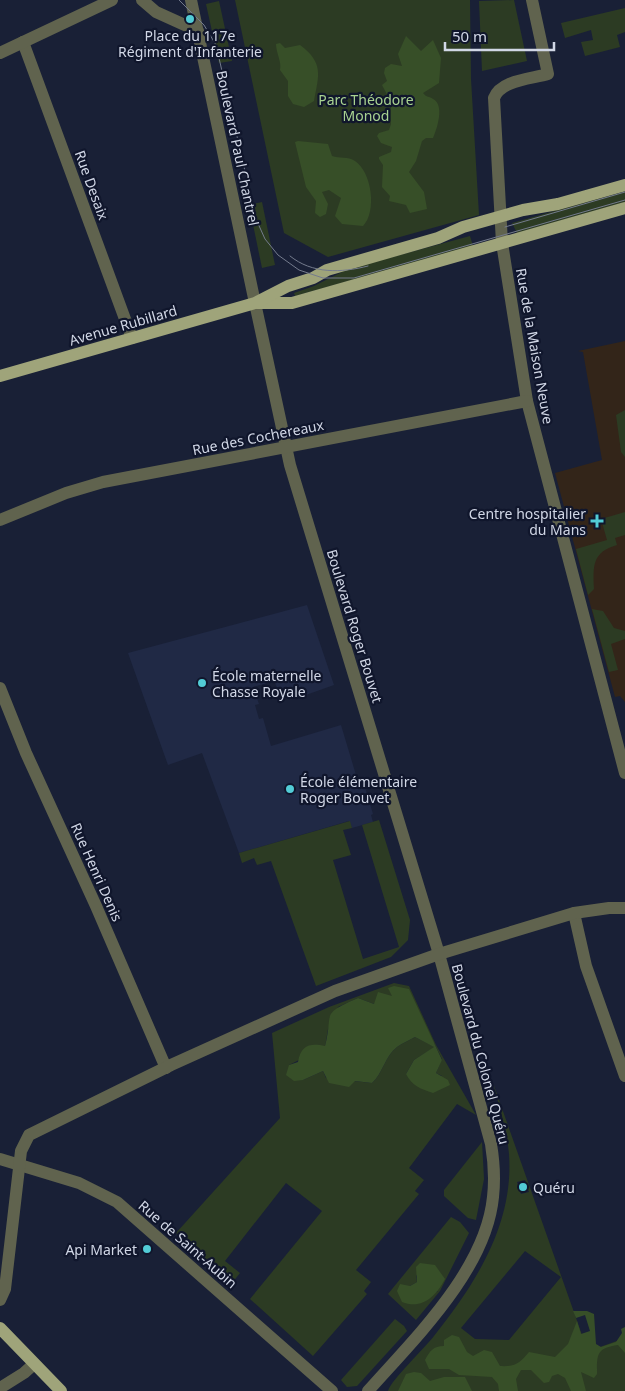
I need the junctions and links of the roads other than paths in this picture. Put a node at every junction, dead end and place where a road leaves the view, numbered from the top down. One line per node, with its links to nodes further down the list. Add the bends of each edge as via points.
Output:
1 (112, 0): 6 (street)
2 (142, 0): 5 (street, via 156,12)
3 (532, 0): 10 (street, via 548,74 505,85 495,96)
4 (189, 3): 5 (street, Boulevard Paul Chantrel)
5 (198, 31): 12 (street, Boulevard Paul Chantrel)
6 (23, 42): 7 (street); 13 (street, Rue Desaix)
7 (0, 53)
8 (625, 185): 10 (main road, Avenue Rubillard, via 558,204)
9 (625, 208): 11 (main road, Avenue Rubillard)
10 (500, 214): 11 (street); 12 (main road, Avenue Rubillard, via 438,238 327,270)
11 (502, 243): 12 (main road, Avenue Rubillard, via 292,303); 15 (street, Rue de la Maison Neuve)
12 (255, 303): 13 (main road, Avenue Rubillard); 16 (street, Boulevard Roger Bouvet)
13 (132, 338): 14 (main road, Avenue Rubillard)
14 (0, 376)
15 (527, 401): 16 (street, Rue des Cochereaux); 19 (street, Rue de la Maison Neuve)
16 (285, 447): 17 (street, Rue des Cochereaux, via 103,482); 22 (street, Boulevard Roger Bouvet)
17 (0, 520)
18 (0, 688): 23 (street, Rue Henri Denis)
19 (625, 773)
20 (625, 908): 21 (street)
21 (574, 913): 22 (street); 24 (street, via 586,966)
22 (439, 954): 23 (street, via 335,991); 33 (street, Boulevard du Colonel Quéru, via 491,1144 493,1199 488,1222 460,1280 438,1311)
23 (166, 1068): 26 (street, via 29,1135 21,1151)
24 (625, 1076)
25 (0, 1159): 26 (street, Rue de Saint-Aubin)
26 (19, 1165): 27 (street, via 5,1289); 32 (street, Rue de Saint-Aubin, via 79,1183 117,1202)
27 (0, 1300)
28 (0, 1328): 29 (main road)
29 (34, 1364): 30 (street); 31 (main road)
30 (0, 1388)
31 (61, 1391)
32 (332, 1391)
33 (368, 1391)

